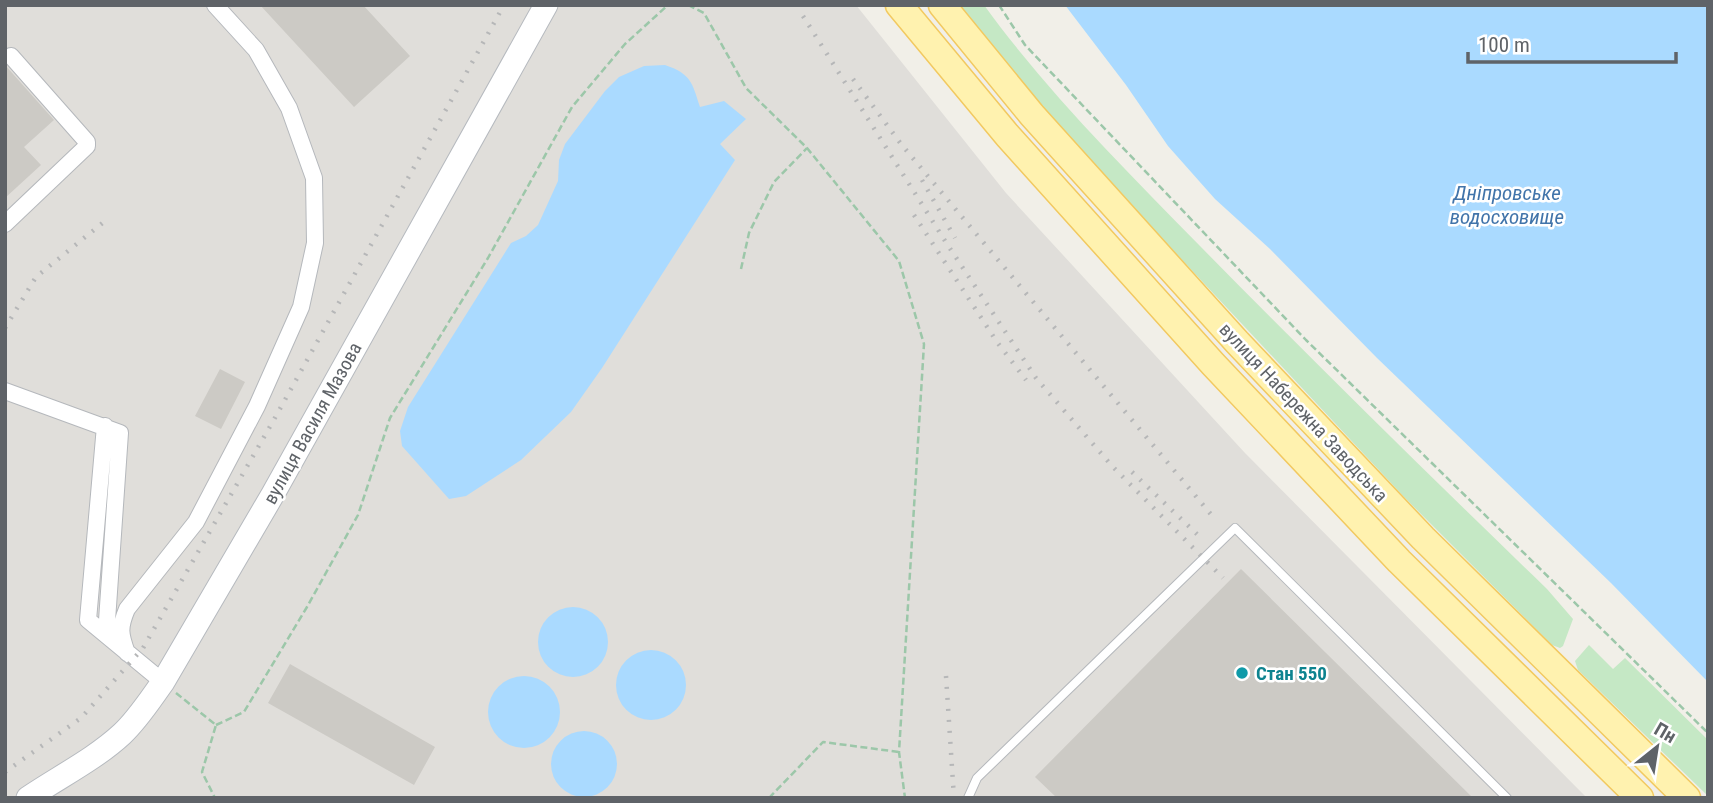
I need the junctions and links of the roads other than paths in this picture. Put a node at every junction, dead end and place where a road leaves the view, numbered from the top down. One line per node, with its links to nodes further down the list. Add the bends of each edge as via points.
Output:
1 (215, 5): 8 (street, via 256,51 289,108 314,178 316,243 301,307 257,406 196,522 121,621 120,635)
2 (546, 5): 9 (street, вулиця Василя Мазова)
3 (899, 5): 13 (main road, вулиця Набережна Заводська, via 1007,135 1213,364 1399,561)
4 (942, 5): 14 (main road, вулиця Набережна Заводська, via 1032,115 1237,342 1423,538)
5 (11, 56): 6 (street, via 87,146)
6 (5, 224)
7 (5, 391): 8 (street, via 105,426 88,620)
8 (127, 653): 9 (street)
9 (163, 682): 10 (street, вулиця Василя Мазова, via 124,733)
10 (28, 798)
11 (968, 798): 12 (lane, via 977,778 1235,528)
12 (1507, 798)
13 (1640, 798)
14 (1688, 798)

